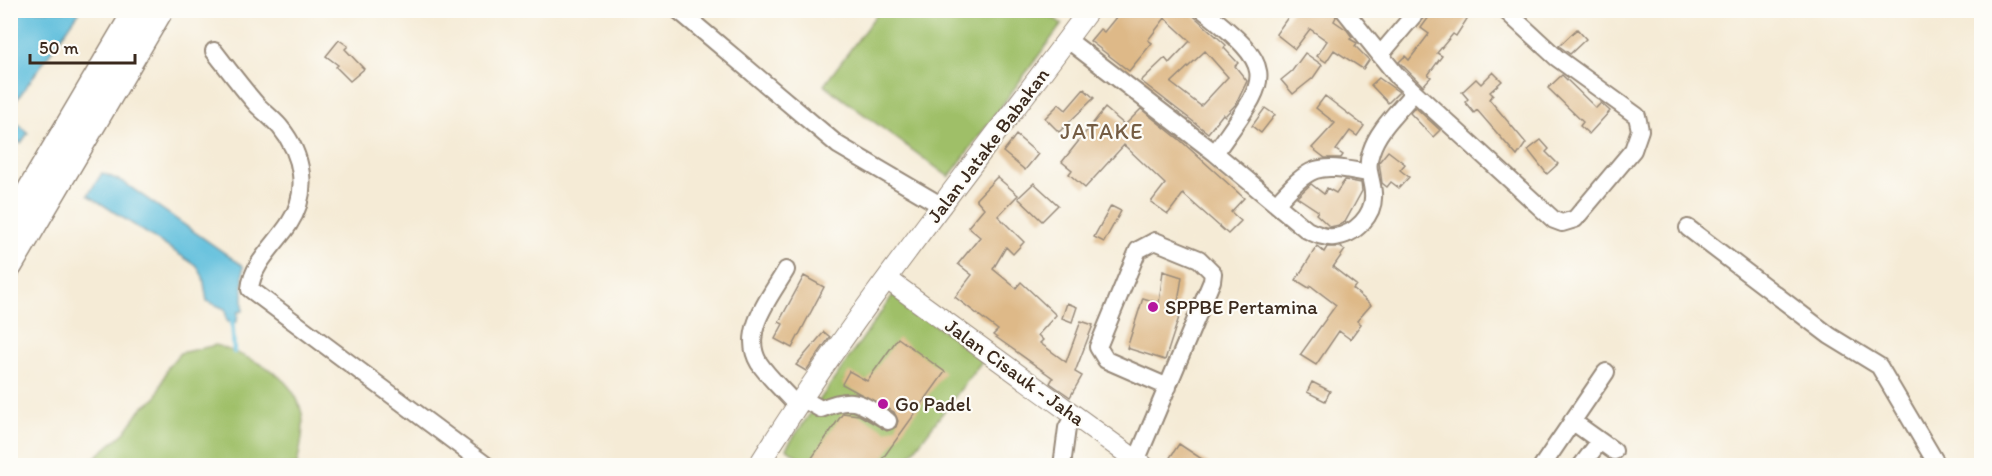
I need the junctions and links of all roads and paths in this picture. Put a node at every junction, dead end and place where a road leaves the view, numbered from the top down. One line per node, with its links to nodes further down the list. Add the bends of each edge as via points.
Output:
1 (136, 10): 17 (highway)
2 (161, 10): 19 (highway)
3 (678, 10): 16 (street, via 838,145)
4 (1089, 10): 9 (main road, Jalan Jatake Babakan)
5 (1203, 10): 13 (street, via 1245,47 1259,66 1260,83 1254,97)
6 (1344, 10): 11 (street)
7 (1418, 10): 11 (street)
8 (1505, 10): 12 (street, via 1557,58 1637,116 1640,130 1632,150 1575,219 1562,223 1554,220)
9 (1068, 40): 13 (street); 16 (main road, Jalan Jatake Babakan)
10 (214, 51): 29 (street, via 258,106 279,125 294,146 302,173 302,199 251,276 249,289)
11 (1380, 55): 12 (street)
12 (1414, 92): 14 (street, via 1375,140)
13 (1215, 153): 15 (street)
14 (1367, 172): 15 (street, via 1315,168 1299,178); 15 (street, via 1374,194 1370,212 1356,230 1336,237 1323,236 1307,230)
15 (1276, 204)
16 (942, 206): 21 (main road, Jalan Jatake Babakan)
17 (10, 223)
18 (1688, 228): 34 (street, via 1830,336 1879,366)
19 (10, 266)
20 (786, 270): 24 (street, via 754,326 752,347 759,363)
21 (886, 279): 24 (main road, Jalan Jatake Babakan); 25 (main road, Jalan Cisauk - Jaha)
22 (1606, 372): 27 (street)
23 (1168, 387): 23 (street, via 1213,273 1199,260 1155,241 1138,250 1131,263 1098,347 1106,360); 28 (street)
24 (798, 401): 26 (street, via 820,409 850,400); 30 (main road, Jalan Jatake Babakan)
25 (1074, 415): 28 (main road, Jalan Cisauk - Jaha); 31 (street)
26 (888, 421)
27 (1572, 422): 32 (street); 33 (street, via 1607,446)
28 (1141, 462)
29 (487, 465)
30 (758, 465)
31 (1062, 465)
32 (1542, 465)
33 (1581, 465)
34 (1938, 465)

